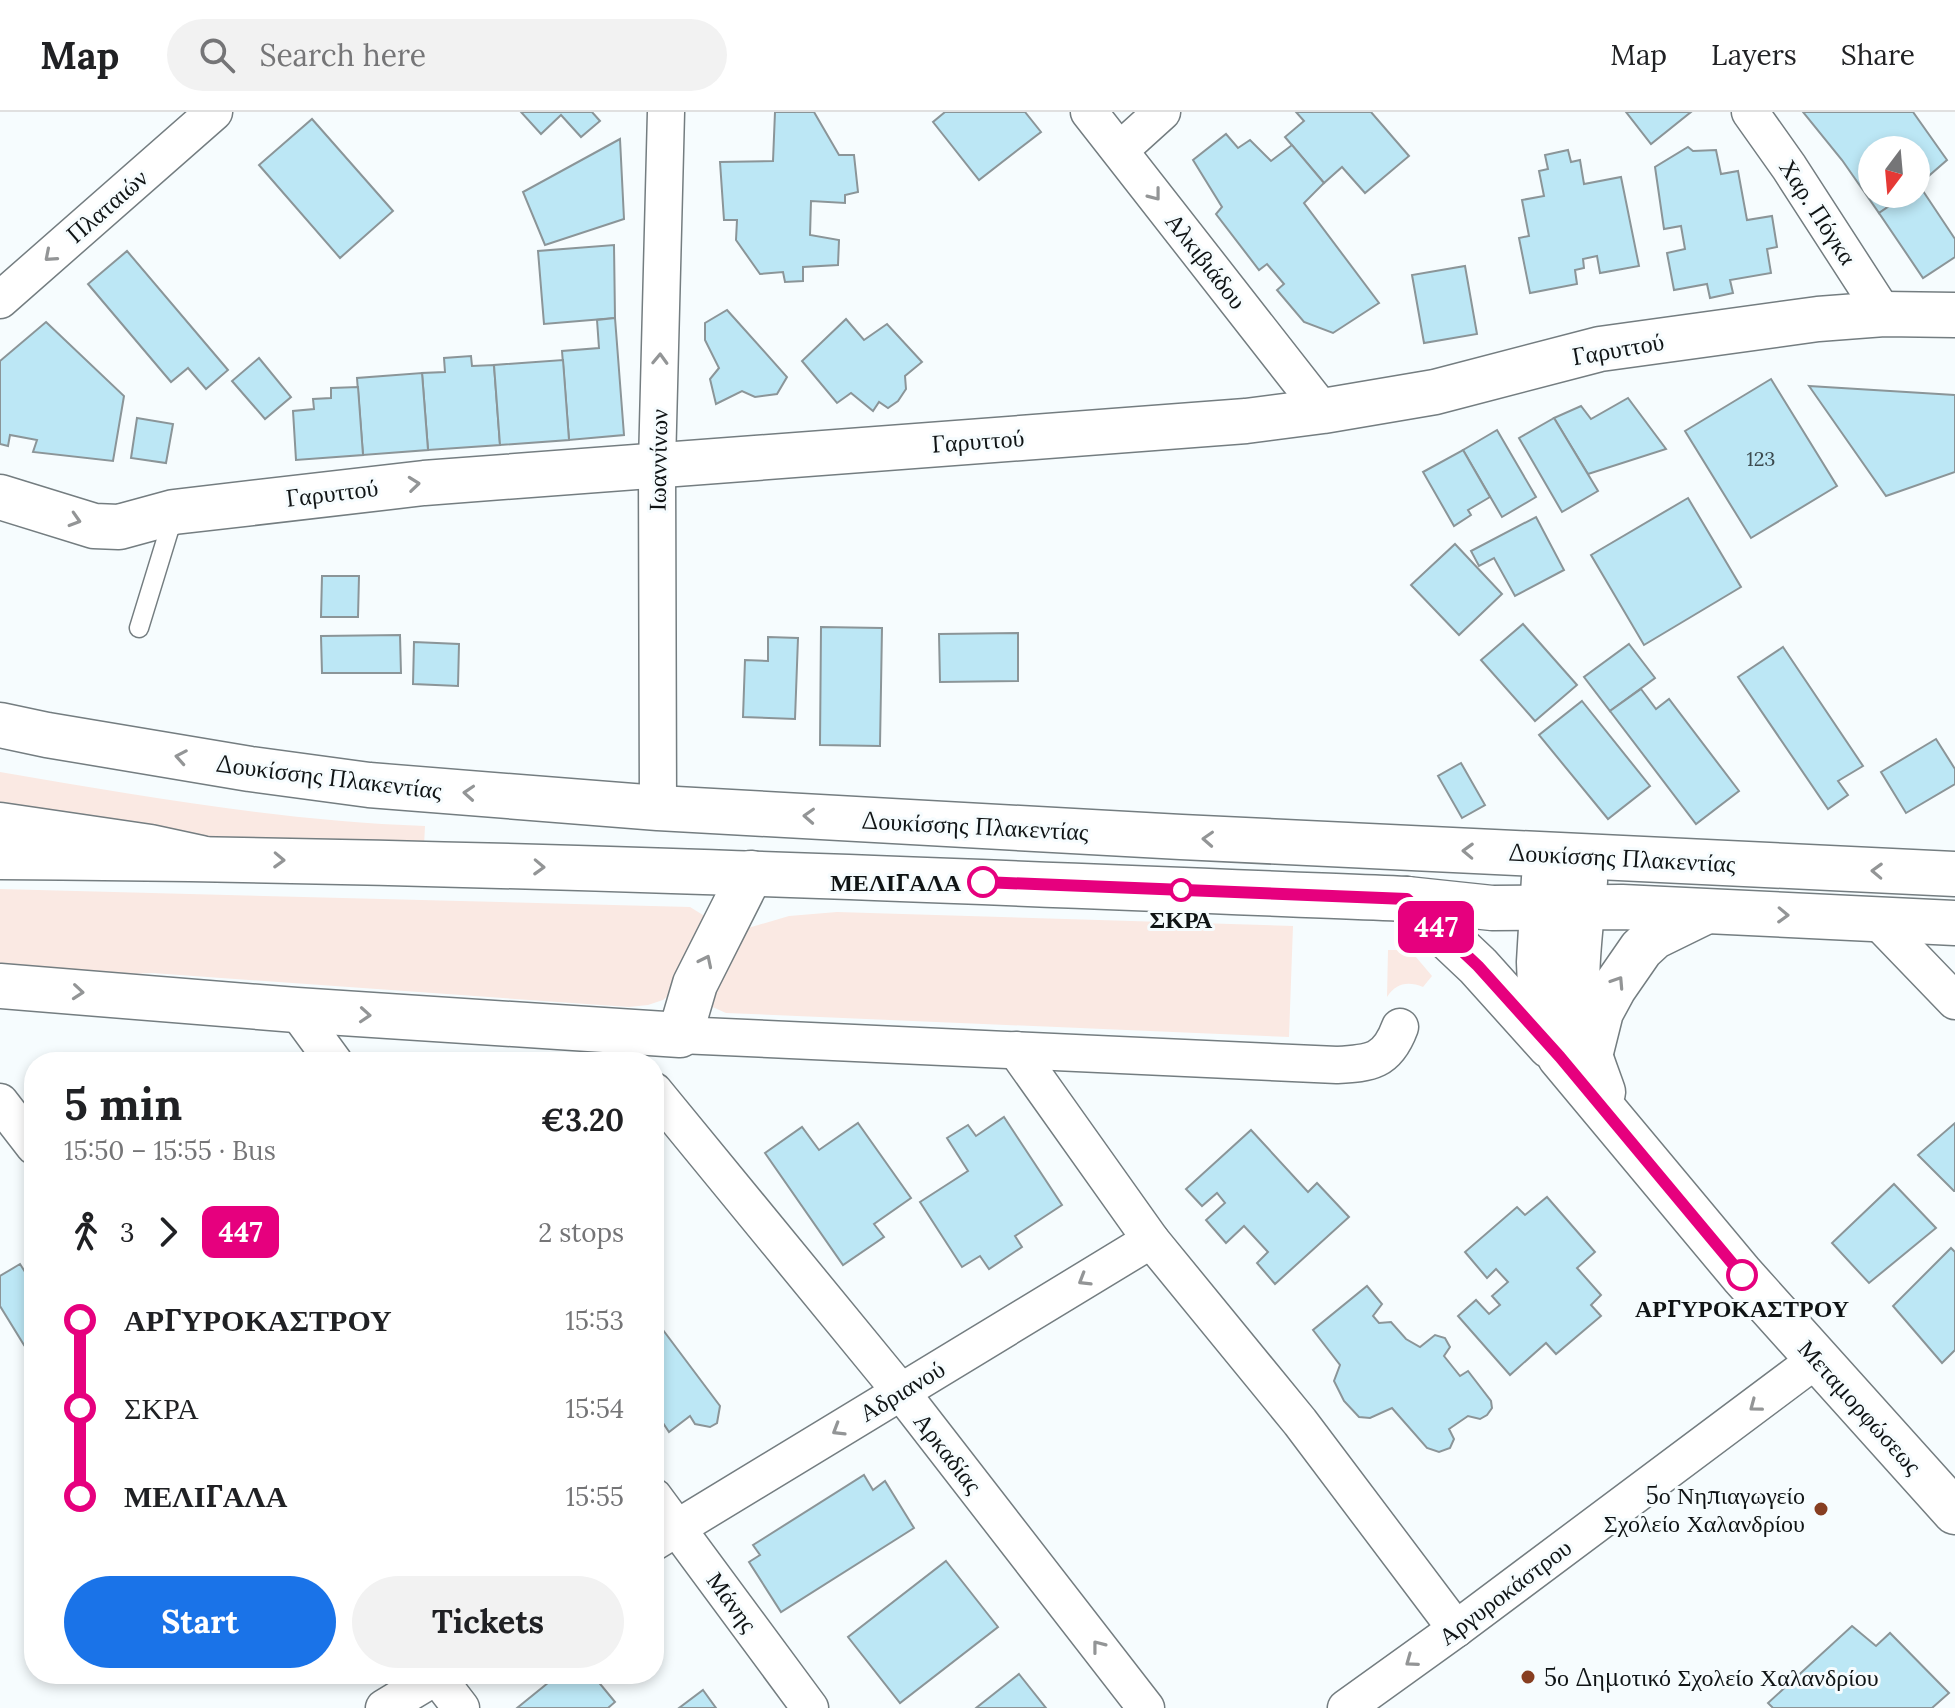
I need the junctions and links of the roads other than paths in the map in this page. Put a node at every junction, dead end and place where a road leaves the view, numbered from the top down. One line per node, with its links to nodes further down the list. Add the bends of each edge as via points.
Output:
1 (214, 112): 7 (street, Πλαταιών, one-way to 7)
2 (666, 112): 11 (street, Ιωαννίνων, one-way to 2)
3 (1089, 112): 6 (street, Αλκιβιάδου)
4 (1162, 112): 6 (street)
5 (1750, 112): 8 (street, Χαρ. Πόγκα)
6 (1120, 150): 10 (street, Αλκιβιάδου, one-way to 10)
7 (0, 300)
8 (1884, 314): 9 (main road, Γαρυττού); 10 (main road, Γαρυττού, via 1600,349 1435,392)
9 (1955, 315)
10 (1323, 411): 11 (main road, Γαρυττού)
11 (657, 465): 13 (main road, Γαρυττού, one-way to 11, via 424,483); 16 (street, Ιωαννίνων)
12 (0, 497): 13 (main road, Γαρυττού, one-way to 13, via 94,526 119,527)
13 (174, 512): 14 (lane)
14 (139, 628)
15 (0, 725): 16 (main road, Δουκίσσης Πλακεντίας, one-way to 15, via 369,785)
16 (658, 808): 18 (main road, Δουκίσσης Πλακεντίας, one-way to 16)
17 (0, 825): 20 (main road)
18 (1566, 856): 22 (main road, Δουκίσσης Πλακεντίας, one-way to 18); 24 (main road, Μεταμορφώσεως)
19 (0, 857): 20 (main road, Δουκίσσης Πλακεντίας)
20 (201, 858): 21 (main road, Δουκίσσης Πλακεντίας, one-way to 21)
21 (751, 873): 23 (main road, Δουκίσσης Πλακεντίας); 32 (main road, one-way to 21, via 695,984)
22 (1955, 874)
23 (1407, 899): 24 (main road, Δουκίσσης Πλακεντίας, via 1492,908); 35 (main road)
24 (1563, 908): 25 (main road, Δουκίσσης Πλακεντίας); 35 (main road, Μεταμορφώσεως, via 1578,965 1583,1032)
25 (1705, 912): 26 (main road, Δουκίσσης Πλακεντίας, one-way to 26); 35 (main road, one-way to 25, via 1641,949)
26 (1875, 918): 27 (main road, Δουκίσσης Πλακεντίας); 29 (street)
27 (1955, 923)
28 (0, 986): 30 (main road, one-way to 30)
29 (1955, 1001)
30 (296, 1010): 32 (main road, one-way to 32); 34 (street)
31 (1400, 1027): 33 (street, via 1394,1044 1379,1058 1360,1064)
32 (655, 1043): 33 (street)
33 (1016, 1050): 39 (street)
34 (327, 1052)
35 (1575, 1056): 40 (main road, Μεταμορφώσεως, via 1612,1117)
36 (0, 1102): 38 (street)
37 (664, 1103): 41 (street, Αρκαδίας)
38 (24, 1133)
39 (1151, 1240): 41 (street, Αδριανού, one-way to 41); 44 (street, via 1300,1422)
40 (1817, 1359): 42 (main road, Μεταμορφώσεως); 44 (street, Αργυροκάστρου, one-way to 44)
41 (901, 1392): 43 (street, Αδριανού, one-way to 43); 50 (street, Αρκαδίας, one-way to 41)
42 (1955, 1512)
43 (666, 1535): 49 (street, Μάνης)
44 (1456, 1629): 51 (street, Αργυροκάστρου, one-way to 51)
45 (423, 1684): 47 (street)
46 (444, 1684): 48 (street)
47 (384, 1708)
48 (461, 1708)
49 (810, 1708)
50 (1146, 1708)
51 (1346, 1708)

